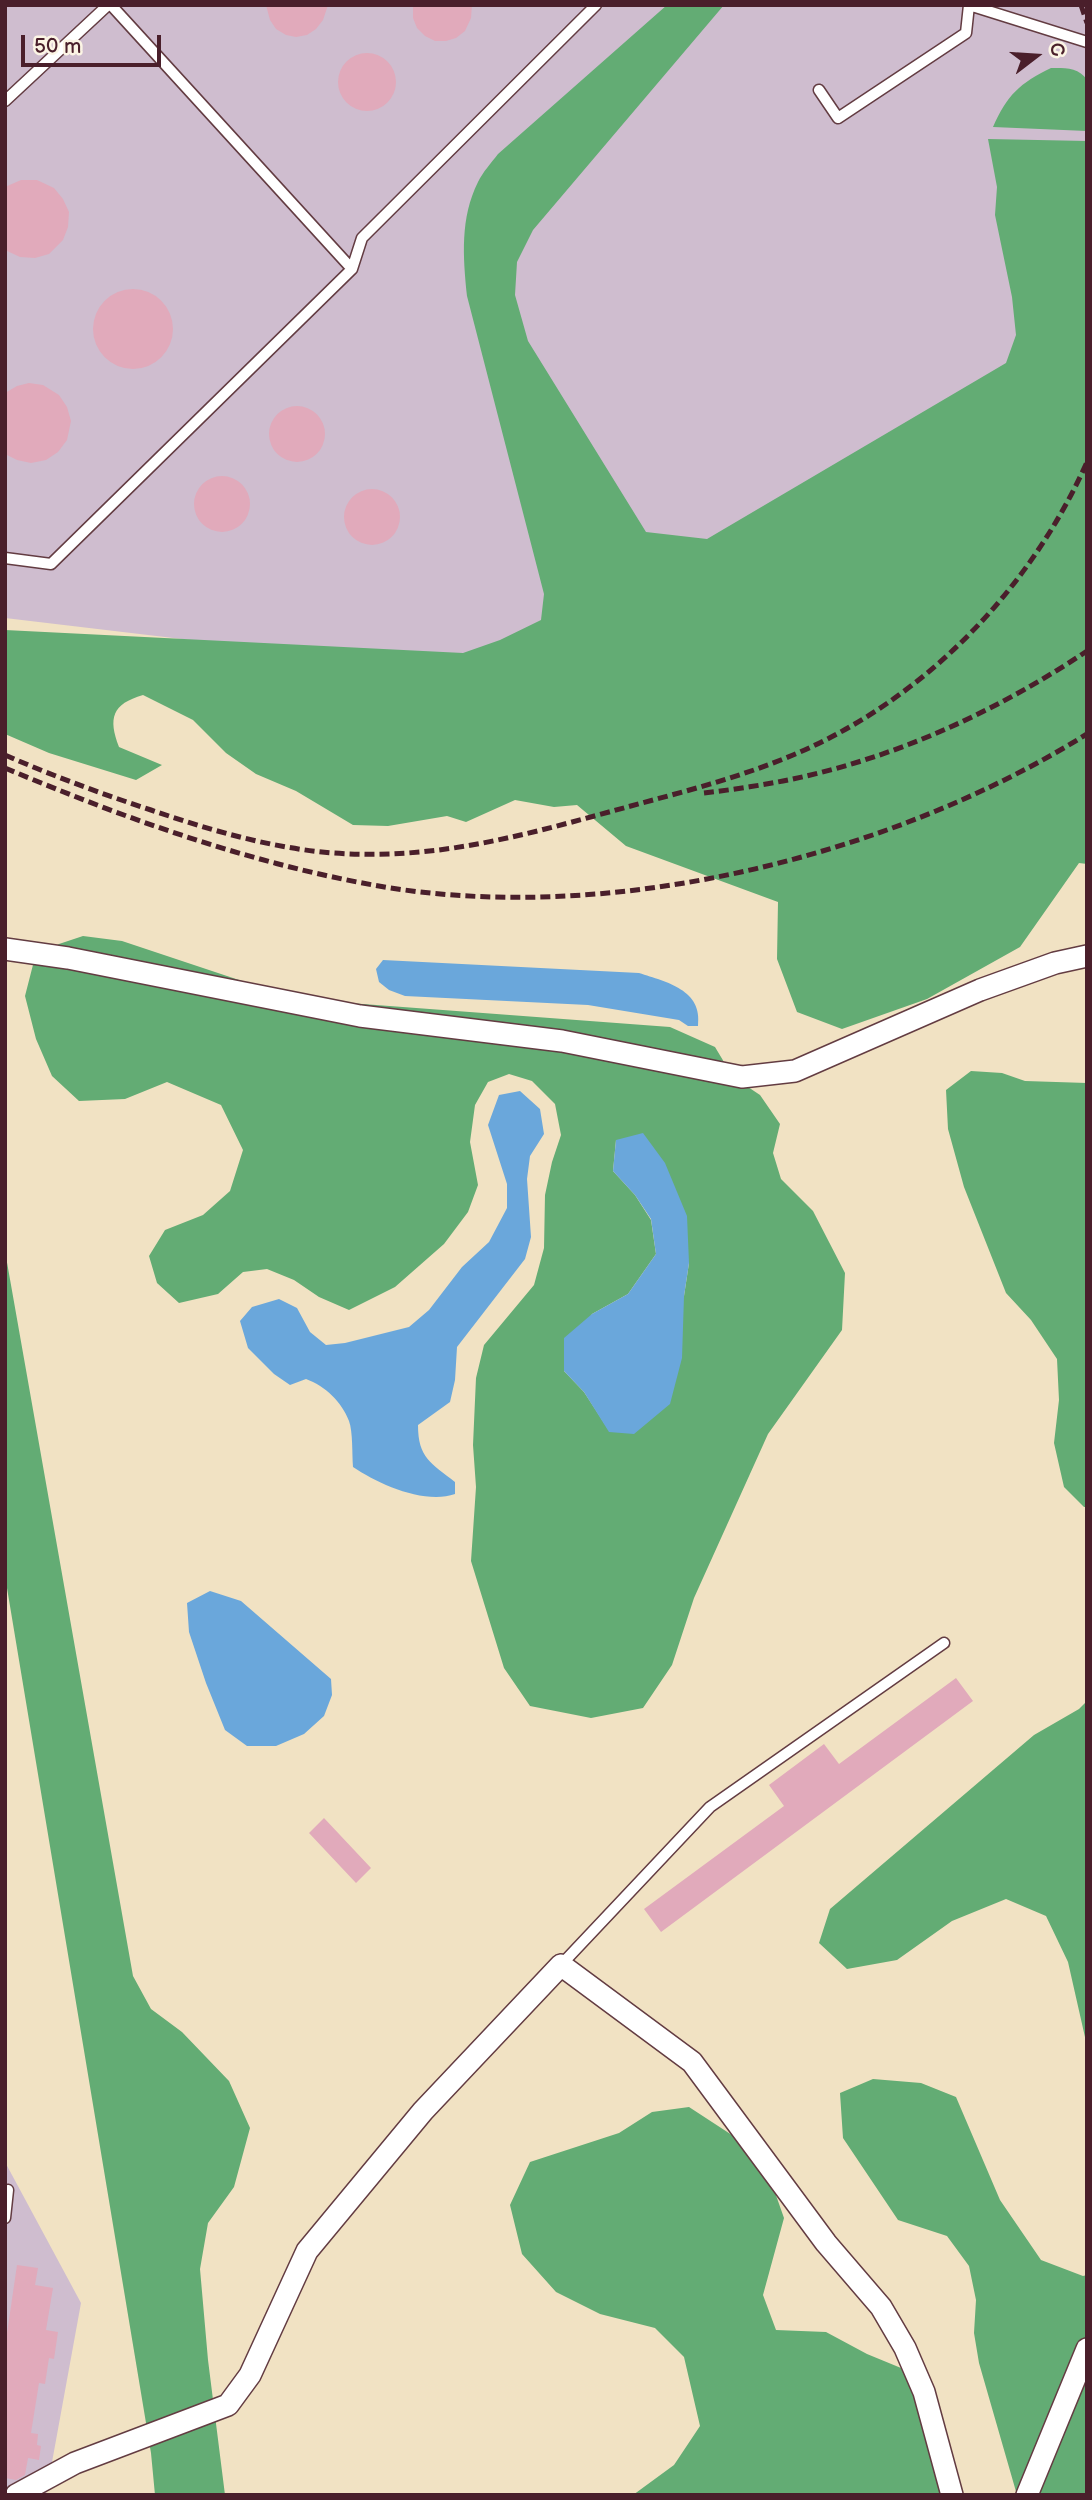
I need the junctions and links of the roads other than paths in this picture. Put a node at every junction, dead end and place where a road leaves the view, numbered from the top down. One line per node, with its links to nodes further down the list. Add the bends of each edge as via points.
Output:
1 (109, 5): 6 (lane); 7 (lane)
2 (596, 5): 7 (lane, via 362,239)
3 (969, 5): 4 (lane); 5 (lane, via 966,33 838,118)
4 (1087, 42)
5 (819, 90)
6 (5, 101)
7 (352, 269): 8 (lane, via 51,564)
8 (5, 558)
9 (5, 949): 10 (street, via 360,1016 562,1041 742,1077 795,1071 980,990 1055,962)
10 (1087, 956)
11 (944, 1643): 12 (lane, via 710,1807)
12 (561, 1965): 16 (street, via 423,2111 306,2251 250,2375 228,2406 75,2463); 17 (street, via 692,2062 826,2243 881,2307 924,2392)
13 (8, 2190): 14 (lane)
14 (5, 2218)
15 (1087, 2349): 18 (street)
16 (16, 2495)
17 (952, 2495)
18 (1027, 2495)

